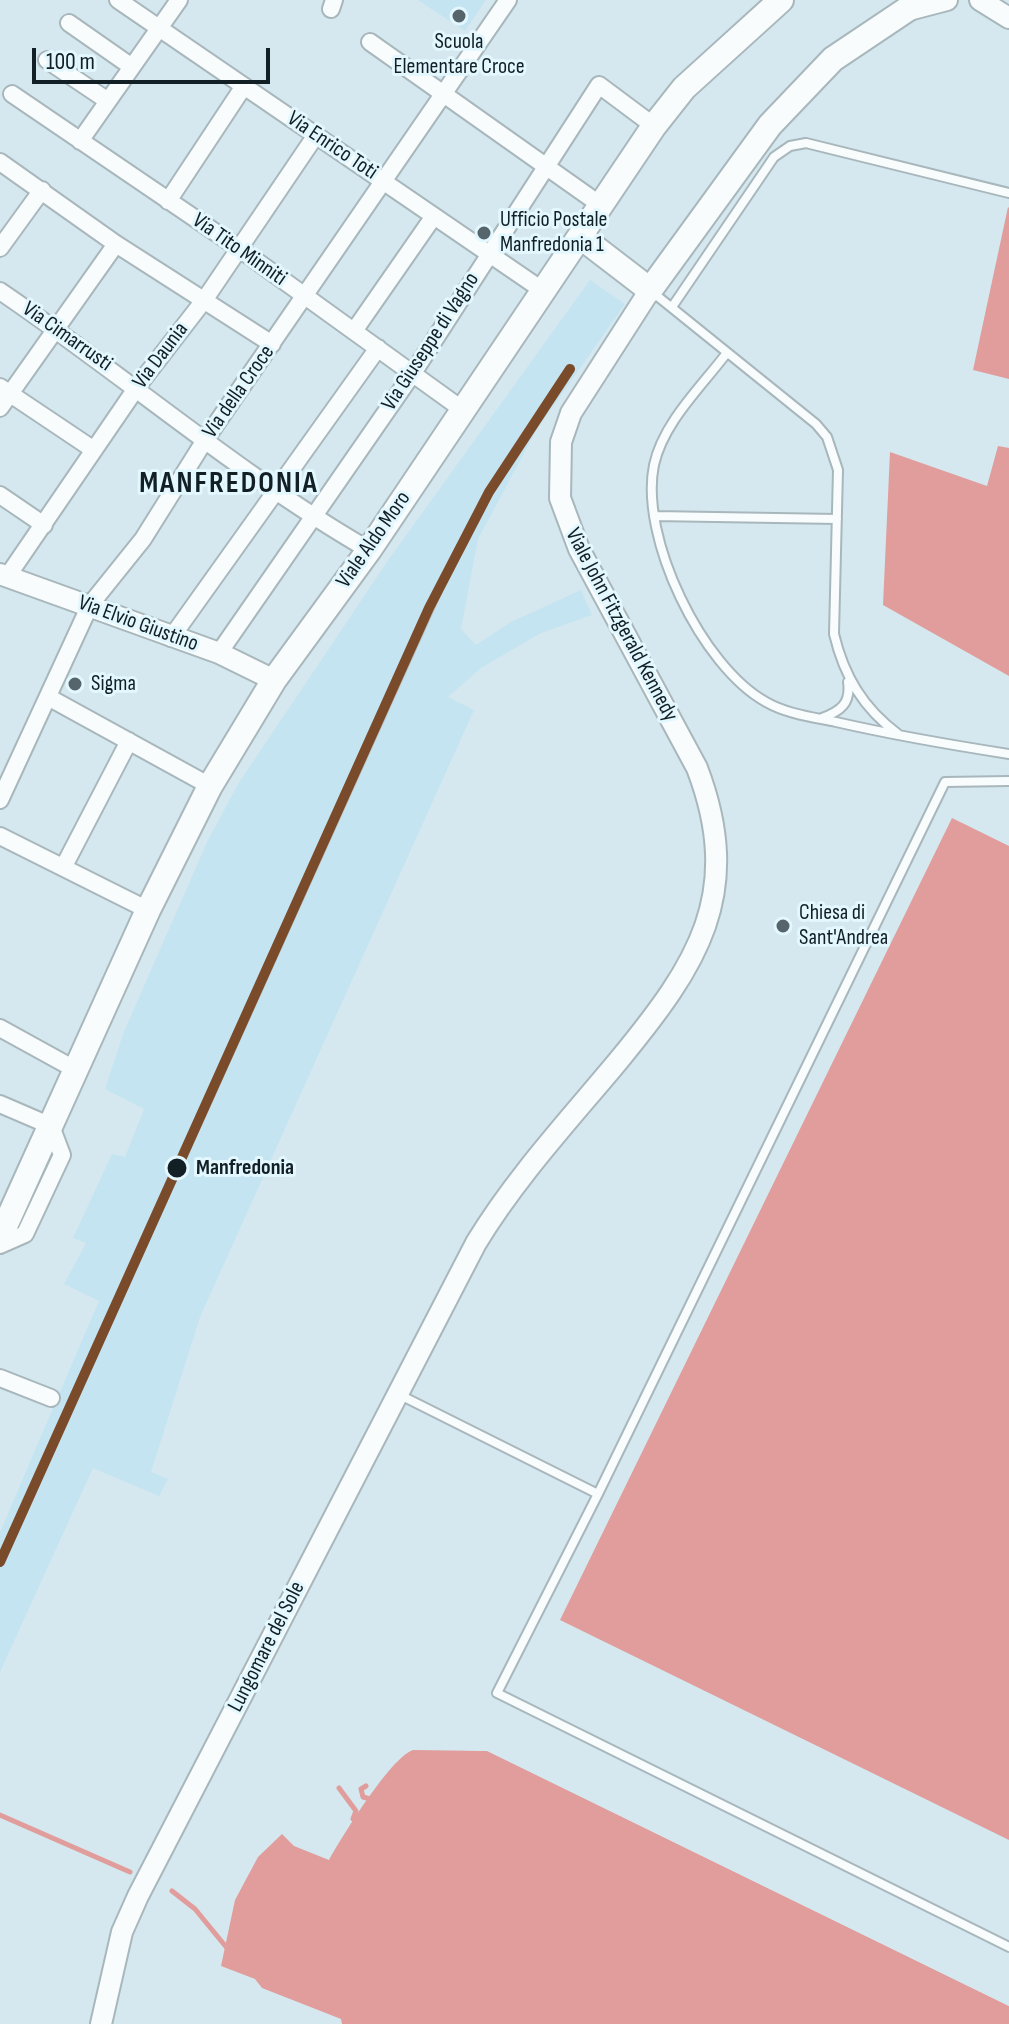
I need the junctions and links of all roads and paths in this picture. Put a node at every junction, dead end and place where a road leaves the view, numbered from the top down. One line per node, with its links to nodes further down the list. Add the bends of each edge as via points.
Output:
1 (118, 0): 10 (street, Via Enrico Toti)
2 (179, 0): 10 (street)
3 (508, 0): 15 (street, Via della Croce)
4 (947, 0): 7 (street)
5 (980, 0): 8 (street)
6 (778, 2): 18 (main road, Viale Aldo Moro, via 727,45)
7 (913, 5): 34 (main road, Viale John Fitzgerald Kennedy, via 833,59 770,125)
8 (1009, 18)
9 (69, 23): 13 (street)
10 (159, 28): 13 (street); 14 (street, Via Enrico Toti)
11 (370, 42): 15 (street)
12 (47, 60): 17 (street)
13 (132, 67): 17 (street)
14 (244, 86): 19 (street, Via Enrico Toti); 26 (street)
15 (445, 93): 22 (street); 23 (street, Via della Croce)
16 (12, 94): 20 (street, Via Tito Minniti)
17 (108, 101): 20 (street)
18 (654, 126): 22 (street, Via Giuseppe di Vagno, via 599,85); 27 (main road, Viale Aldo Moro)
19 (316, 135): 23 (street, Via Enrico Toti); 31 (street, Via Daunia)
20 (80, 141): 26 (street, Via Tito Minniti)
21 (0, 162): 24 (street)
22 (545, 165): 27 (street); 33 (street, Via Giuseppe di Vagno)
23 (384, 182): 28 (street, Via Enrico Toti); 37 (street, Via della Croce)
24 (42, 190): 30 (street); 32 (street)
25 (1009, 193): 39 (lane, via 849,151 806,143 790,146 774,157)
26 (168, 201): 31 (street, Via Tito Minniti)
27 (602, 206): 29 (main road, Viale Aldo Moro)
28 (434, 216): 33 (street, Via Enrico Toti); 41 (street)
29 (581, 237): 34 (main road); 36 (main road, Viale Aldo Moro)
30 (116, 244): 38 (street); 40 (street)
31 (237, 247): 37 (street, Via Tito Minniti); 38 (street, Via Daunia)
32 (0, 248)
33 (488, 253): 36 (street, Via Enrico Toti); 45 (street, Via Giuseppe di Vagno)
34 (650, 290): 39 (lane); 82 (street, Viale John Fitzgerald Kennedy, via 571,413 561,442 560,498 579,549 707,794 716,846 713,902 676,988 487,1225)
35 (0, 291): 40 (street, Via Cimarrusti)
36 (545, 292): 49 (main road, Viale Aldo Moro)
37 (305, 296): 41 (street, Via Tito Minniti); 42 (street, Via della Croce)
38 (205, 299): 42 (street); 46 (street, Via Daunia)
39 (672, 307): 44 (lane)
40 (57, 329): 46 (street, Via Cimarrusti); 47 (street)
41 (354, 331): 43 (street, Via Tito Minniti)
42 (272, 344): 50 (street, Via della Croce)
43 (378, 348): 45 (street, Via Tito Minniti); 52 (street)
44 (726, 354): 54 (lane, via 666,434 654,464); 56 (lane, via 827,437 838,470)
45 (413, 373): 49 (street, Via Tito Minniti); 55 (street, Via Giuseppe di Vagno)
46 (137, 387): 50 (street, Via Cimarrusti); 51 (street, Via Daunia)
47 (5, 390): 48 (street); 51 (street)
48 (0, 408)
49 (463, 410): 58 (main road, Viale Aldo Moro)
50 (205, 440): 52 (street, Via Cimarrusti); 60 (street, Via della Croce, via 143,539)
51 (94, 450): 57 (street, Via Daunia)
52 (277, 490): 55 (street, Via Cimarrusti); 61 (street)
53 (0, 495): 57 (street)
54 (654, 516): 56 (lane); 66 (lane, via 663,556 692,618 730,674 765,701)
55 (313, 518): 58 (street, Via Cimarrusti); 62 (street, Via Giuseppe di Vagno)
56 (837, 519): 63 (lane, via 834,634)
57 (44, 525): 59 (street, Via Daunia)
58 (369, 550): 64 (main road, Viale Aldo Moro)
59 (3, 576): 60 (street, Via Elvio Giustino)
60 (90, 605): 61 (street, Via Elvio Giustino); 65 (street, Via della Croce)
61 (171, 638): 62 (street, Via Elvio Giustino)
62 (219, 653): 64 (street, Via Elvio Giustino)
63 (846, 674): 66 (lane, via 846,705); 67 (lane, via 866,706)
64 (274, 680): 71 (main road, Viale Aldo Moro)
65 (48, 697): 68 (street); 72 (street, Via della Croce)
66 (821, 719): 67 (lane)
67 (902, 737): 69 (lane)
68 (129, 741): 71 (street); 74 (street)
69 (1009, 754)
70 (1009, 781): 86 (lane, via 945,782)
71 (210, 786): 75 (main road, Viale Aldo Moro)
72 (0, 800)
73 (0, 836): 74 (street)
74 (64, 866): 75 (street)
75 (148, 910): 77 (main road, Viale Aldo Moro)
76 (0, 1028): 77 (street)
77 (78, 1071): 79 (main road, Viale Aldo Moro)
78 (0, 1104): 79 (street)
79 (51, 1126): 80 (main road, Viale Aldo Moro); 81 (street, via 62,1155 25,1234)
80 (0, 1237)
81 (0, 1245)
82 (457, 1278): 84 (street, Lungomare del Sole)
83 (0, 1378): 85 (street)
84 (398, 1394): 86 (lane); 88 (street, Lungomare del Sole, via 138,1896 122,1932)
85 (51, 1398)
86 (598, 1494): 87 (lane, via 497,1693)
87 (1009, 1947)
88 (101, 2024)

